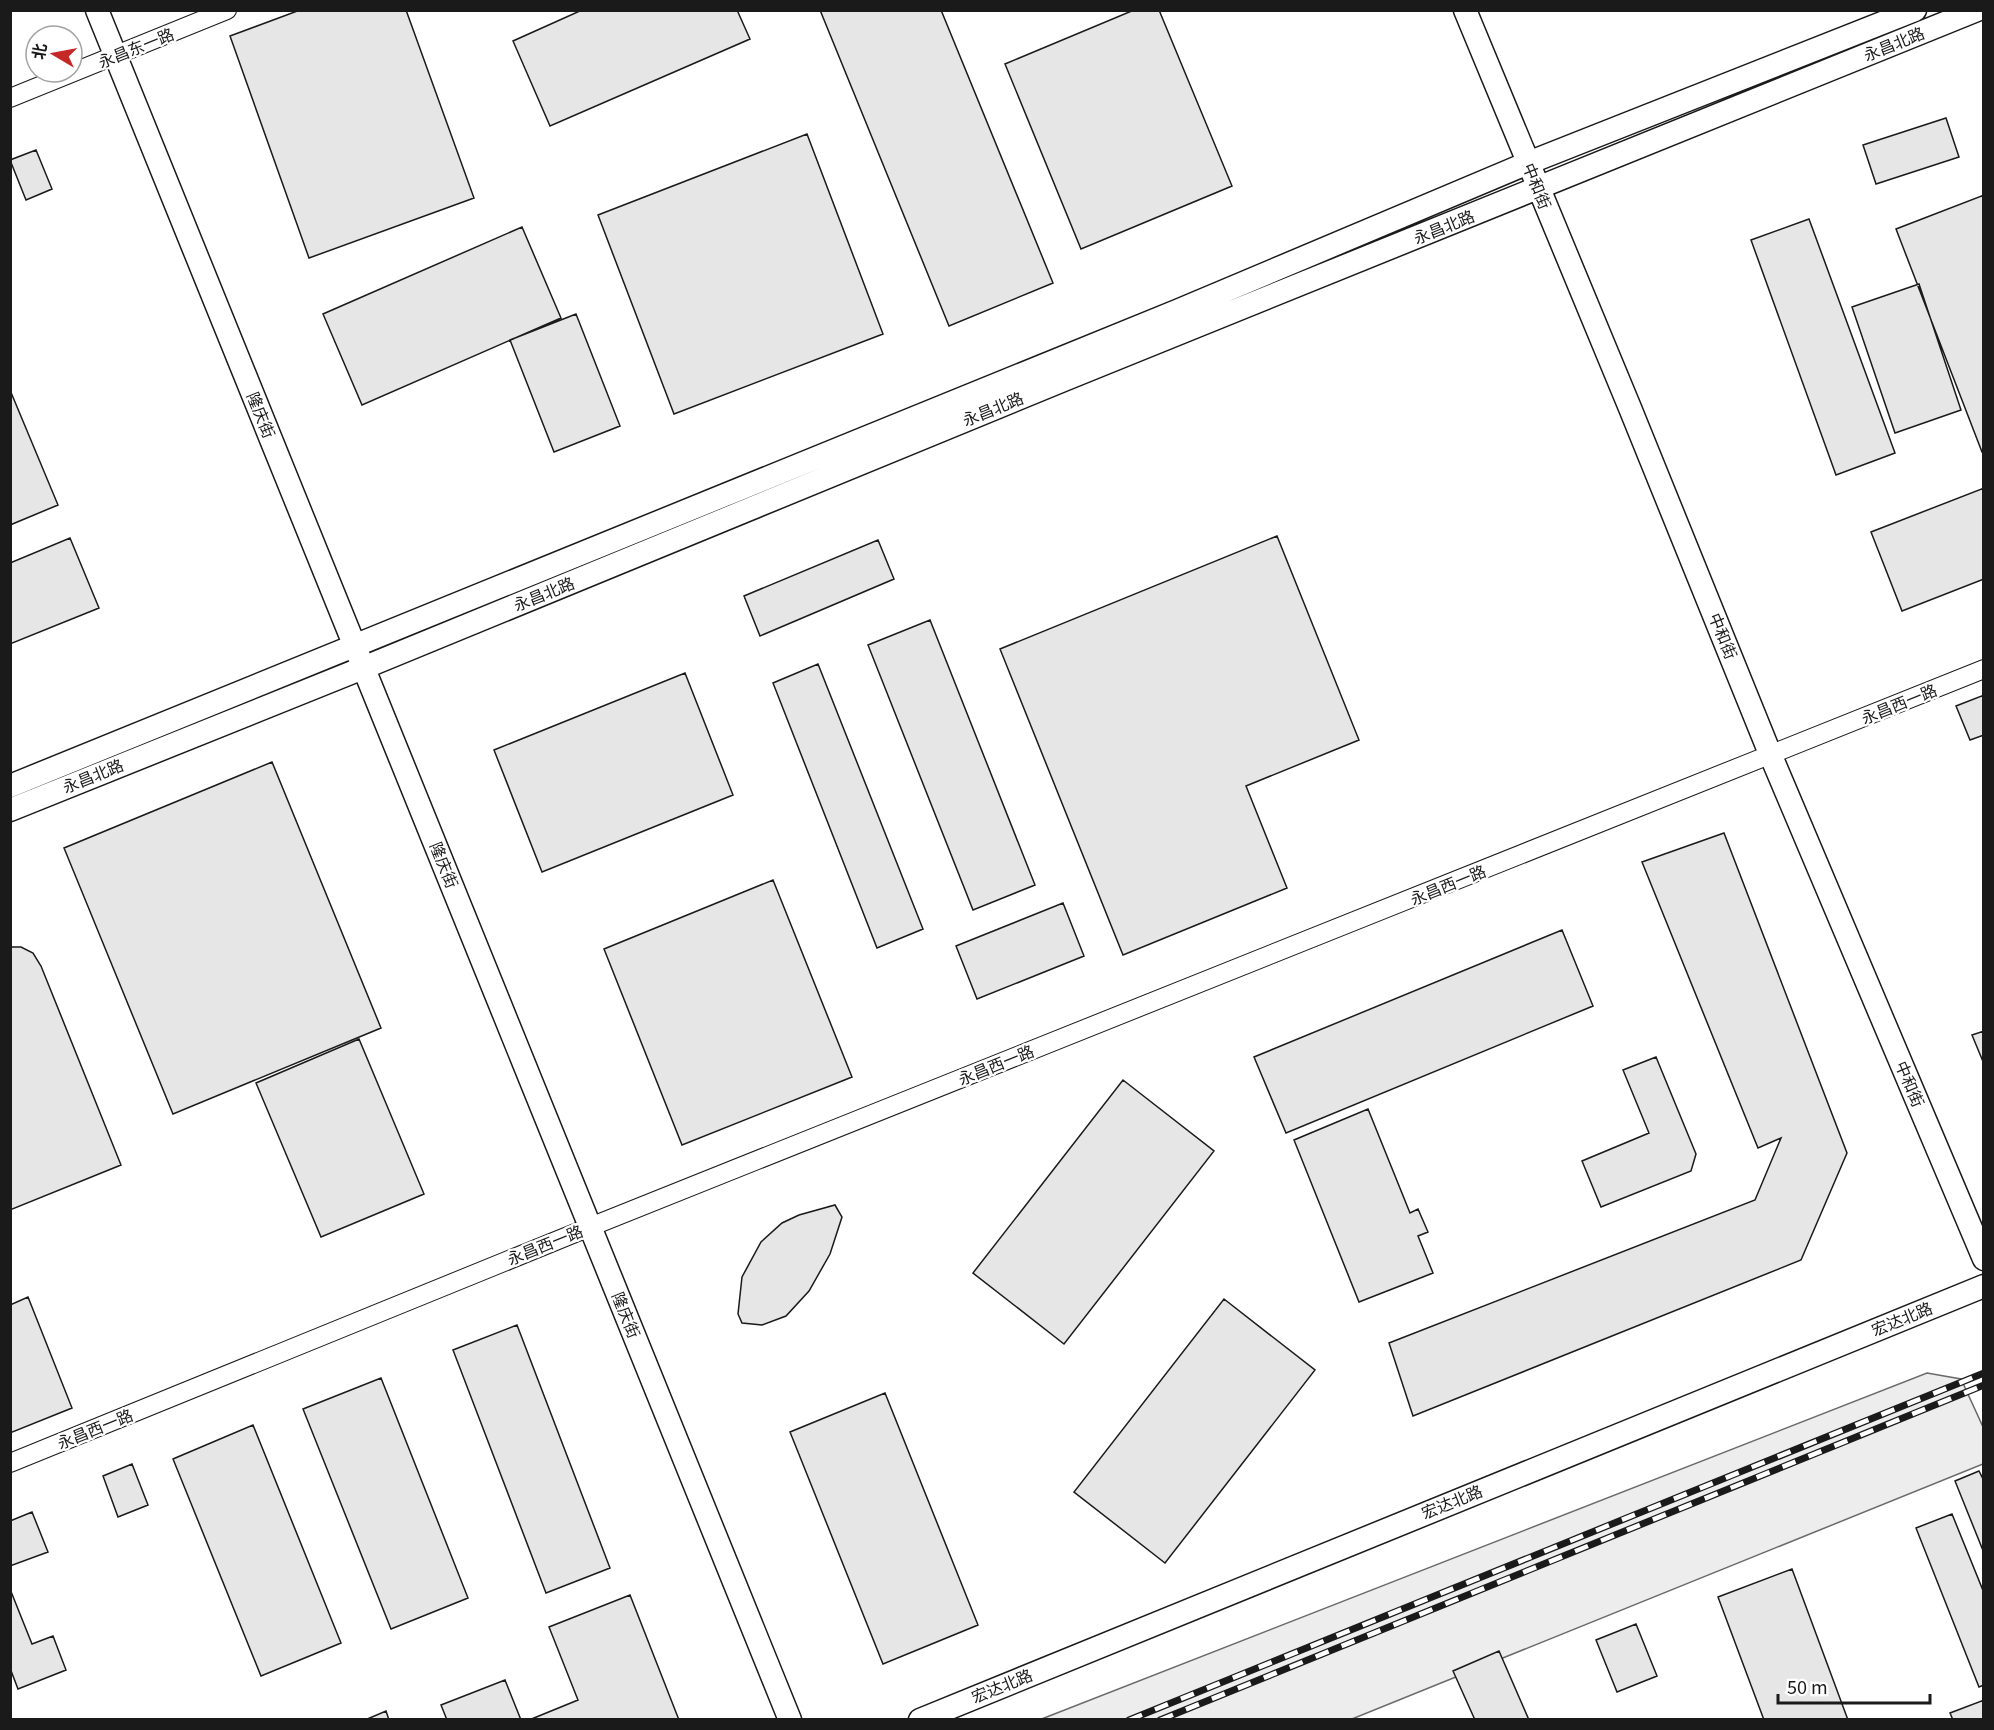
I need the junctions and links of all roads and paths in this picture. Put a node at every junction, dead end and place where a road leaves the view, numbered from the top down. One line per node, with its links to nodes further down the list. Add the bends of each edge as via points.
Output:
1 (97, 10): 6 (street, 隆庆街)
2 (227, 10): 6 (street, 永昌东一路)
3 (1465, 10): 8 (street, 中和街)
4 (1916, 10): 8 (street, 永昌北路)
5 (1977, 10): 9 (street, 永昌北路)
6 (116, 56): 7 (street, 永昌东一路); 10 (street, 隆庆街)
7 (10, 98)
8 (1528, 164): 9 (street, 中和街); 10 (street, 永昌北路)
9 (1538, 189): 11 (street, 永昌北路); 13 (street, 中和街)
10 (355, 645): 11 (street, 隆庆街); 14 (street, 永昌北路)
11 (363, 668): 15 (street, 永昌北路); 16 (street, 隆庆街)
12 (1983, 669): 13 (street, 永昌西一路)
13 (1771, 756): 16 (street, 永昌西一路); 17 (street, 中和街)
14 (10, 786)
15 (10, 810)
16 (591, 1227): 19 (street, 永昌西一路); 20 (street, 隆庆街)
17 (1983, 1259)
18 (1983, 1286): 21 (street, 宏达北路)
19 (10, 1463)
20 (790, 1719)
21 (920, 1719)

